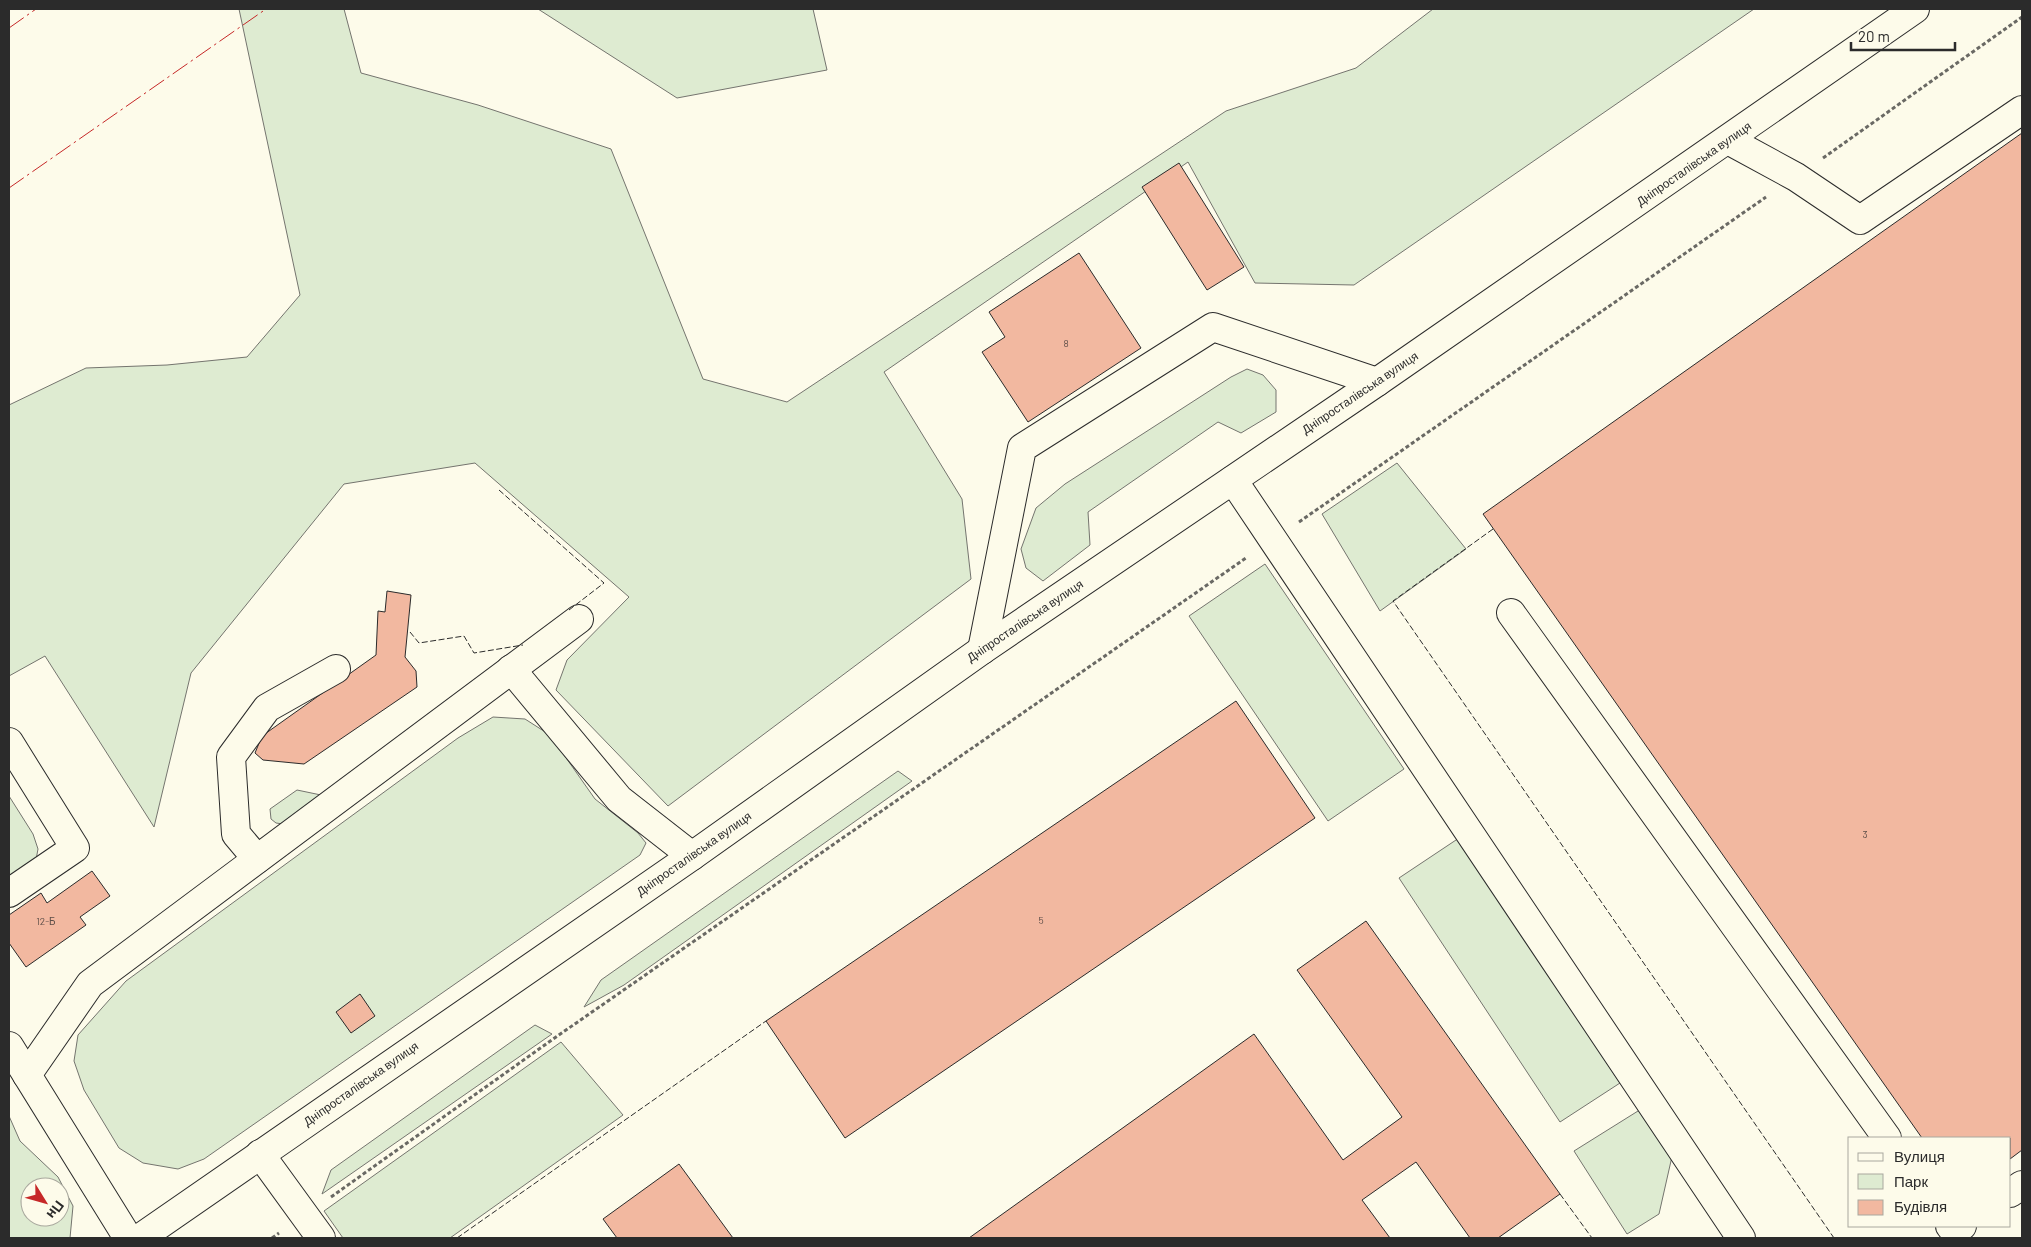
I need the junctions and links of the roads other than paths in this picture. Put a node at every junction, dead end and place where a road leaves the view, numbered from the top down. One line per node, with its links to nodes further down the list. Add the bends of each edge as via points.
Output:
1 (1915, 9): 3 (street, Дніпросталівська вулиця)
2 (2022, 110): 3 (street, via 1860,220 1796,177)
3 (1728, 140): 4 (street, Дніпросталівська вулиця)
4 (1377, 382): 5 (street, Дніпросталівська вулиця); 8 (street, via 1213,327 1022,448)
5 (1233, 480): 8 (street, Дніпросталівська вулиця); 26 (street)
6 (1511, 613): 17 (street)
7 (579, 619): 10 (street)
8 (982, 650): 12 (street, Дніпросталівська вулиця)
9 (336, 669): 13 (street, via 267,708 232,757 236,834)
10 (511, 669): 12 (street, via 619,799); 13 (street)
11 (9, 742): 14 (street, via 75,848)
12 (692, 856): 18 (street, Дніпросталівська вулиця)
13 (257, 859): 16 (street, via 90,984)
14 (9, 893)
15 (9, 1046): 16 (street)
16 (27, 1075): 23 (street)
17 (1886, 1137)
18 (260, 1154): 24 (street, Дніпросталівська вулиця); 25 (street)
19 (2022, 1185): 20 (street)
20 (2011, 1192)
21 (1951, 1227): 22 (street, via 1954,1231)
22 (1960, 1227)
23 (128, 1238)
24 (140, 1238)
25 (321, 1238)
26 (1741, 1238)

